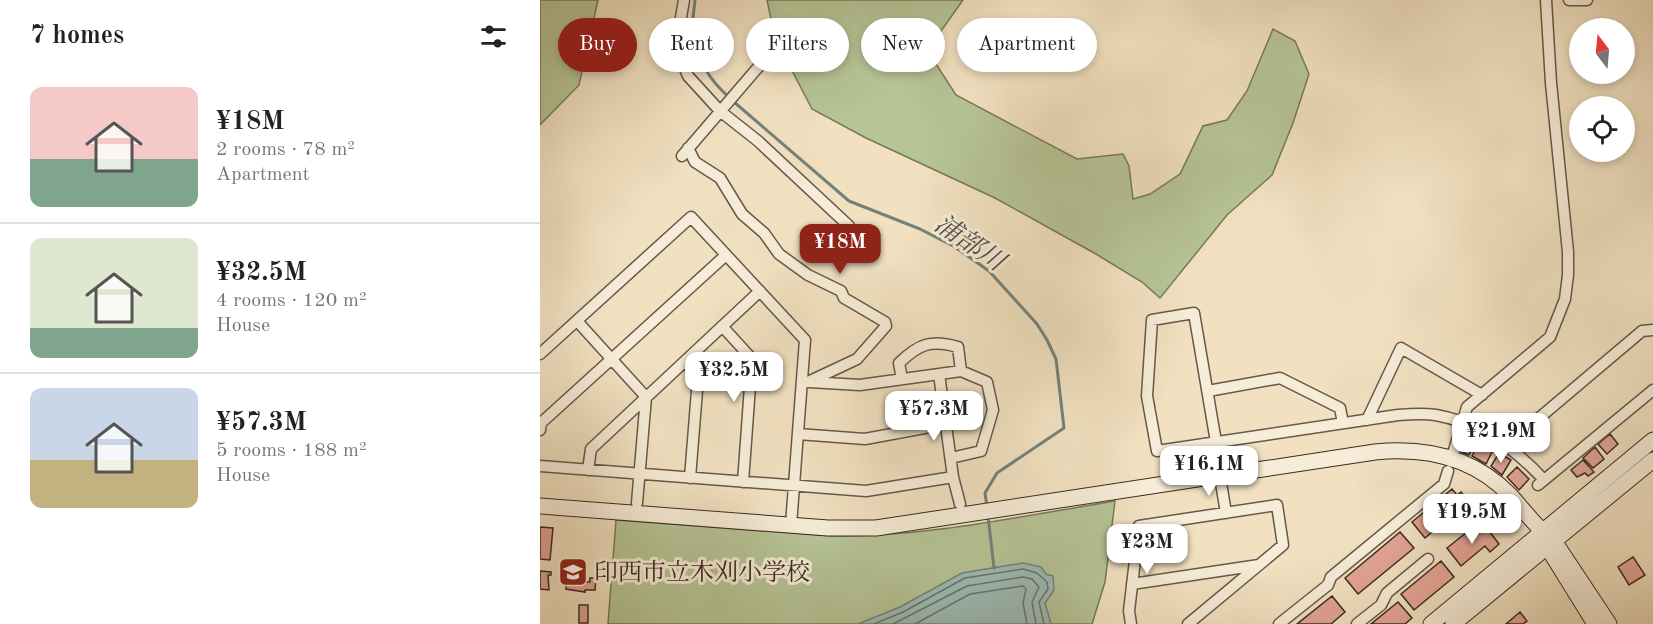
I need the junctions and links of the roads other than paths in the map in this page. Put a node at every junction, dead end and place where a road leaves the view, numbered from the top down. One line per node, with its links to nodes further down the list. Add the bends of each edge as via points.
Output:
1 (684, 0): 6 (street, via 676,46 688,76)
2 (1546, 0): 22 (street, via 1568,252 1565,300 1550,337)
3 (1569, 0): 4 (street)
4 (1587, 0)
5 (754, 72): 6 (street)
6 (720, 111): 7 (street); 19 (street, via 685,152 720,178 742,214 764,233 779,254 885,322 886,326 857,359)
7 (849, 226)
8 (726, 255): 9 (street); 10 (street, via 691,217); 14 (street)
9 (760, 291): 11 (street); 19 (street, via 806,340)
10 (577, 321): 13 (street); 14 (street)
11 (722, 326): 15 (street); 42 (street, via 752,359)
12 (1653, 330): 32 (street, via 1642,331)
13 (540, 354)
14 (611, 359): 23 (street); 28 (street, via 541,423)
15 (685, 361): 23 (street); 41 (street, via 698,378)
16 (961, 371): 17 (street); 18 (street, via 958,347 941,342 914,348 898,363); 33 (street, via 987,382 993,411 981,451)
17 (939, 374): 18 (street); 27 (street)
18 (902, 379): 19 (street, via 860,386)
19 (805, 382): 29 (street)
20 (1653, 390): 32 (street, via 1541,482 1531,465)
21 (1208, 391): 25 (street, via 1280,378 1340,408); 31 (street); 31 (street, via 1194,314 1152,320 1147,396 1157,451)
22 (1482, 395): 24 (street, via 1401,348); 26 (street, via 1467,407)
23 (646, 397): 37 (street, via 591,449); 38 (street)
24 (1367, 420): 25 (street); 26 (street, via 1421,414)
25 (1343, 423): 31 (street)
26 (1463, 423): 32 (street); 35 (street)
27 (946, 424): 29 (street, via 865,439); 33 (street)
28 (540, 430)
29 (798, 434): 43 (street)
30 (1653, 440): 49 (street)
31 (1216, 442)
32 (1506, 446)
33 (951, 458): 39 (street)
34 (1653, 460): 49 (street)
35 (1450, 464): 40 (street, via 1401,449); 49 (street, via 1476,469 1497,484); 55 (street, via 1444,484)
36 (540, 466): 37 (street)
37 (588, 470): 38 (street)
38 (641, 474): 41 (street); 44 (street)
39 (953, 477): 43 (street, via 866,491); 45 (street)
40 (1220, 477): 47 (street); 48 (street, via 876,528)
41 (690, 478): 42 (street)
42 (743, 482): 43 (street)
43 (794, 486): 48 (street)
44 (637, 503)
45 (960, 504)
46 (540, 506): 48 (street)
47 (1226, 513): 51 (street, via 1276,506 1283,545); 52 (street, via 1139,526)
48 (791, 525)
49 (1548, 540): 57 (street); 58 (street); 59 (street); 60 (street)
50 (1428, 559): 56 (street)
51 (1260, 565): 52 (street); 54 (street)
52 (1132, 584): 53 (street)
53 (1131, 624)
54 (1188, 624)
55 (1279, 624)
56 (1357, 624)
57 (1431, 624)
58 (1453, 624)
59 (1596, 624)
60 (1609, 624)

